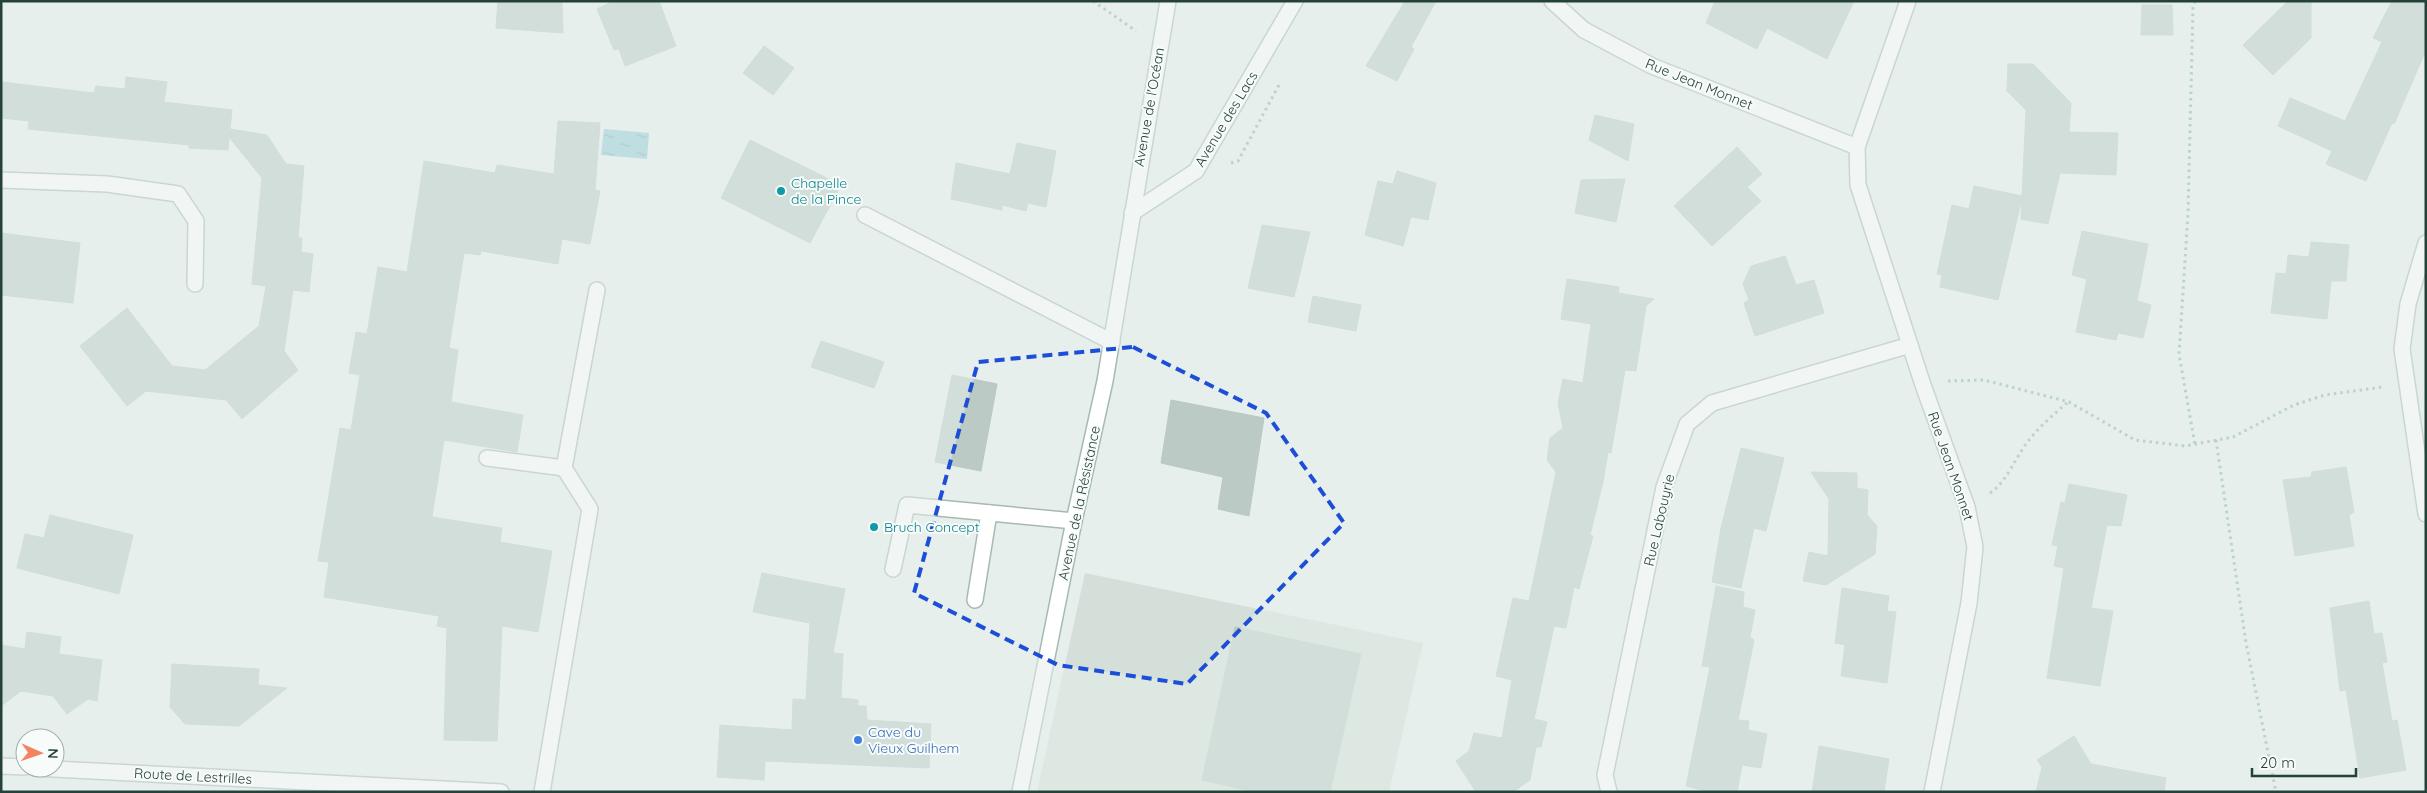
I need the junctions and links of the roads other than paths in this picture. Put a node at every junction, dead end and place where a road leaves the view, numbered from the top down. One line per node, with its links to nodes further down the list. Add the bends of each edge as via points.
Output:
1 (1168, 1): 7 (street, Avenue de l'Océan)
2 (1295, 1): 7 (street, Avenue des Lacs, via 1196,171)
3 (1552, 1): 5 (street, Rue Jean Monnet, via 1584,30 1652,66)
4 (1908, 1): 5 (street, Rue Jean Monnet)
5 (1857, 147): 13 (street, Rue Jean Monnet, via 1858,185)
6 (1, 180): 10 (street, via 107,184 178,194 196,221)
7 (1132, 213): 12 (street, Avenue de la Résistance)
8 (865, 215): 12 (street)
9 (2426, 243): 17 (street, via 2408,304 2402,349)
10 (195, 284)
11 (597, 290): 15 (street)
12 (1112, 342): 18 (street, Avenue de la Résistance)
13 (1910, 345): 28 (street, Rue Labouyrie, via 1712,403 1687,424 1664,486 1604,775); 29 (street, Rue Jean Monnet, via 1967,507 1975,546 1968,604)
14 (487, 458): 15 (street)
15 (564, 468): 26 (street, via 590,509)
16 (989, 512): 18 (street); 19 (street, via 907,506); 20 (street)
17 (2426, 514)
18 (1074, 521): 27 (street, Avenue de la Résistance)
19 (893, 569)
20 (974, 600)
21 (1, 766): 22 (street)
22 (15, 767)
23 (65, 770): 24 (street, Route de Lestrilles)
24 (481, 791): 25 (street, Route de Lestrilles)
25 (501, 792)
26 (542, 792)
27 (1020, 792)
28 (1609, 792)
29 (1932, 792)

